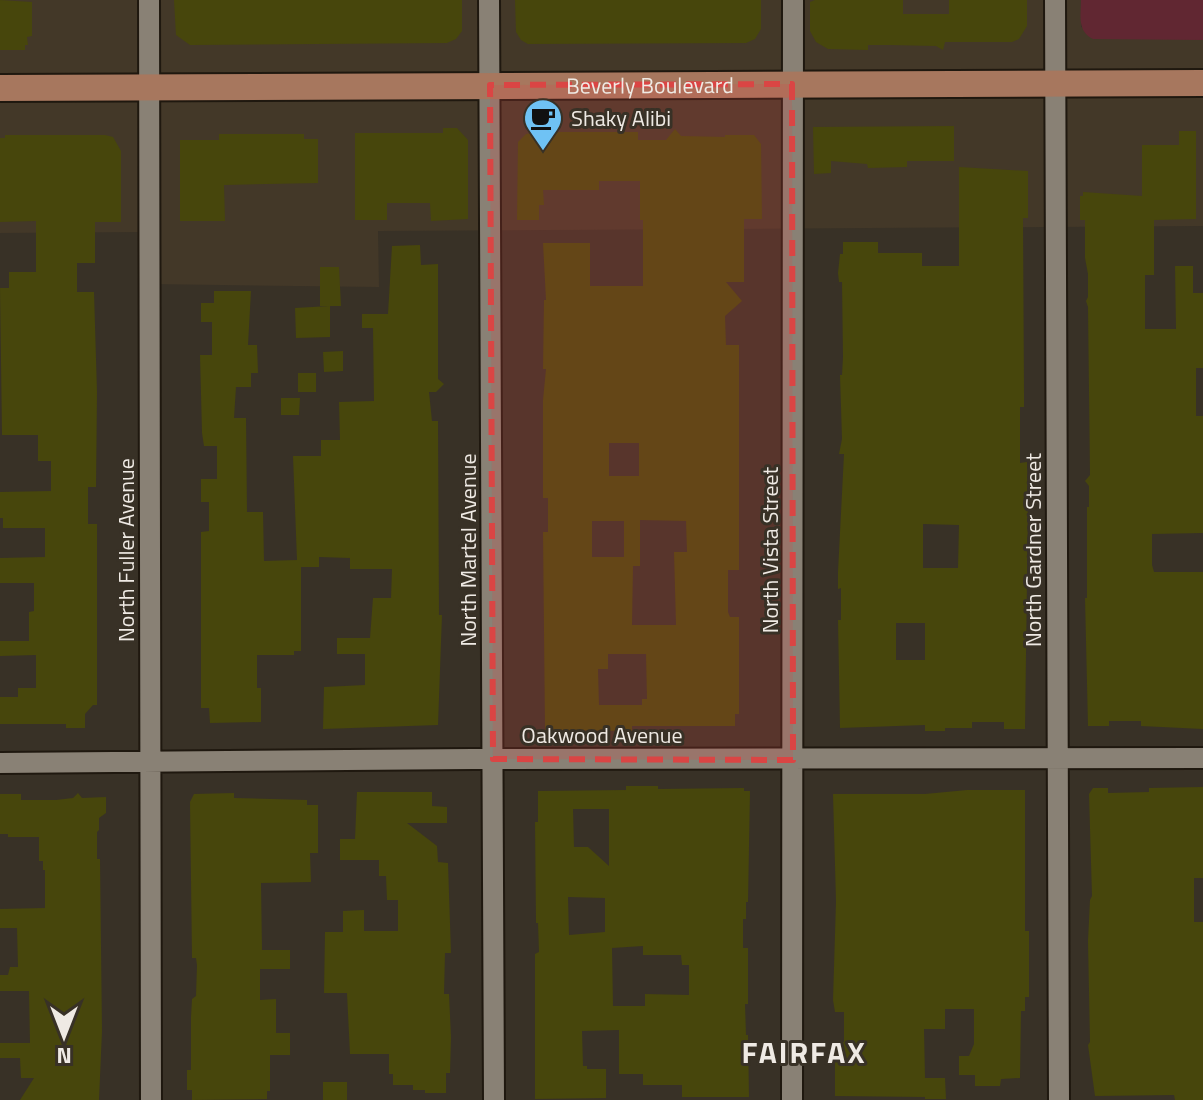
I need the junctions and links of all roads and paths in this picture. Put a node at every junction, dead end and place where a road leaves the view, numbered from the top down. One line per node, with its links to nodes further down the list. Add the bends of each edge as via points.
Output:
1 (149, 0): 9 (street, North Fuller Avenue)
2 (489, 0): 8 (street, North Martel Avenue)
3 (793, 0): 6 (street, North Vista Street)
4 (1055, 0): 7 (street, North Gardner Street)
5 (1203, 83): 7 (main road, Beverly Boulevard)
6 (792, 84): 7 (main road, Beverly Boulevard); 8 (main road, Beverly Boulevard); 14 (street, North Vista Street)
7 (1056, 84): 11 (street, North Gardner Street)
8 (490, 85): 9 (main road, Beverly Boulevard); 13 (street, North Martel Avenue)
9 (149, 87): 10 (main road, Beverly Boulevard); 16 (street, North Fuller Avenue)
10 (0, 88)
11 (1056, 757): 12 (street, Oakwood Avenue); 14 (street, Oakwood Avenue); 20 (street, North Gardner Street)
12 (1203, 758)
13 (493, 759): 14 (street, Oakwood Avenue); 16 (street, Oakwood Avenue); 18 (street, North Martel Avenue)
14 (793, 760): 19 (street, North Vista Street)
15 (0, 763): 16 (street, Oakwood Avenue)
16 (151, 763): 17 (street, North Fuller Avenue)
17 (151, 1100)
18 (494, 1100)
19 (792, 1100)
20 (1059, 1100)

